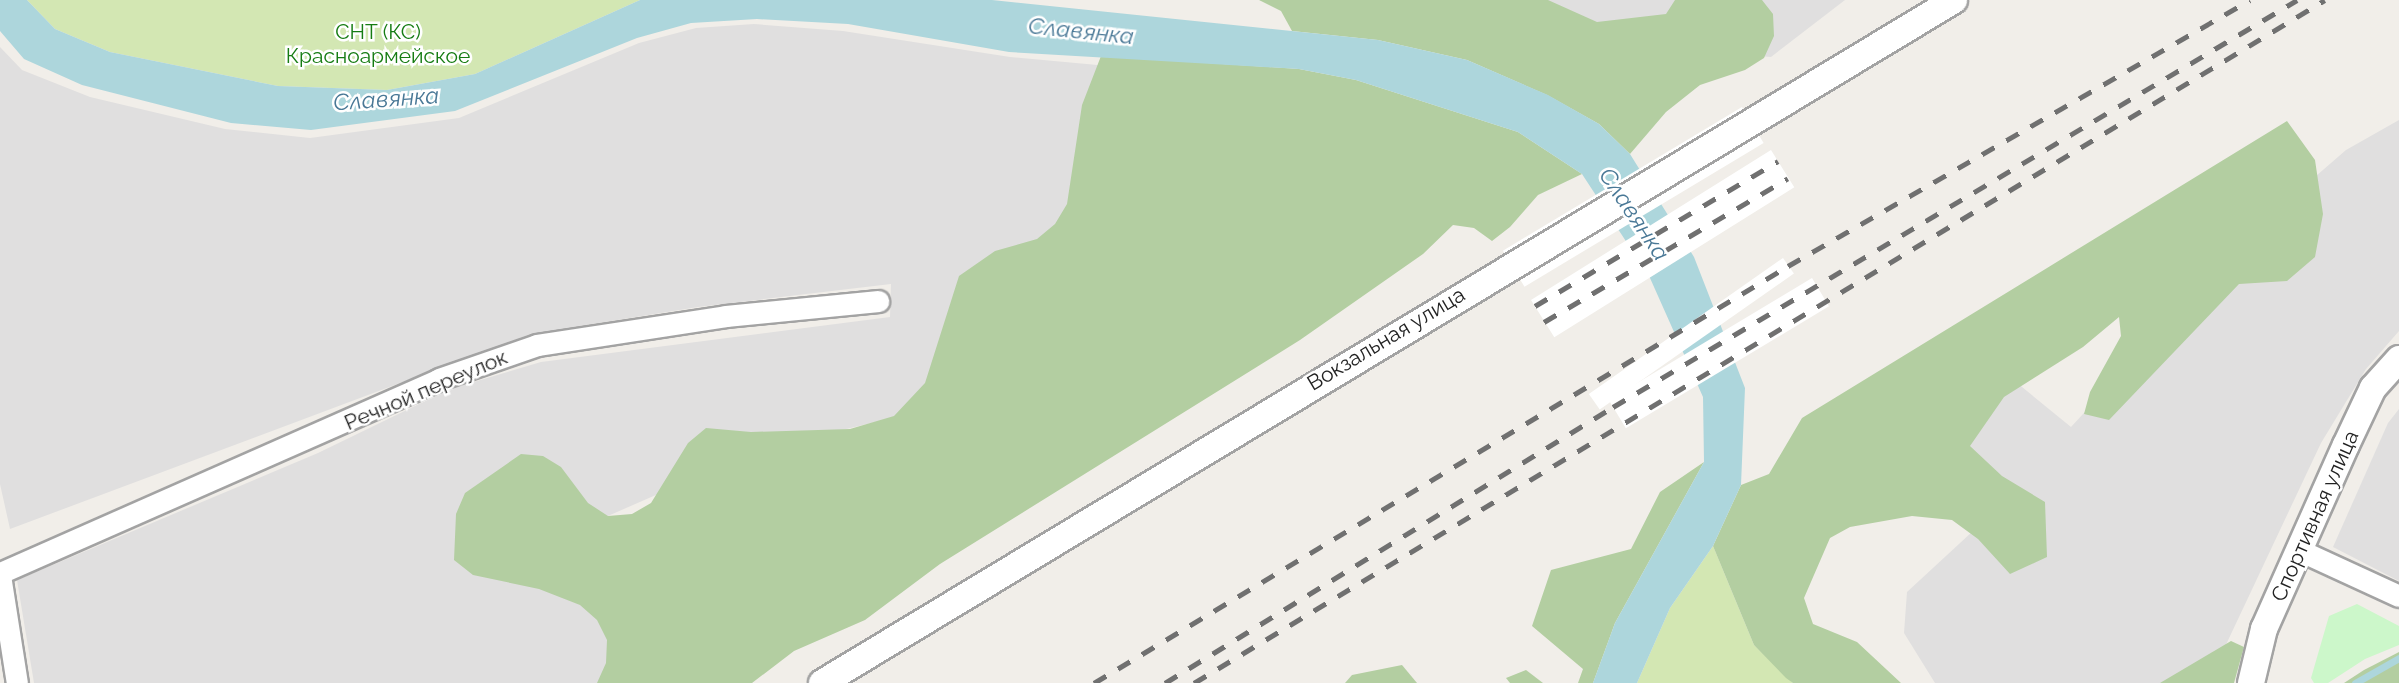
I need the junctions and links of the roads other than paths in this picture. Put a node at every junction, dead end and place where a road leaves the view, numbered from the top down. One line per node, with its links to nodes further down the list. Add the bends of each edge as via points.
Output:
1 (1954, 0): 8 (street, Вокзальная улица)
2 (878, 301): 5 (street, Речной переулок, via 726,316 537,345 439,379)
3 (2399, 359): 4 (street, Спортивная улица, via 2373,388)
4 (2299, 550): 6 (street); 9 (street, Спортивная улица, via 2264,629)
5 (0, 574): 7 (street)
6 (2399, 596)
7 (17, 683)
8 (822, 683)
9 (2251, 683)

